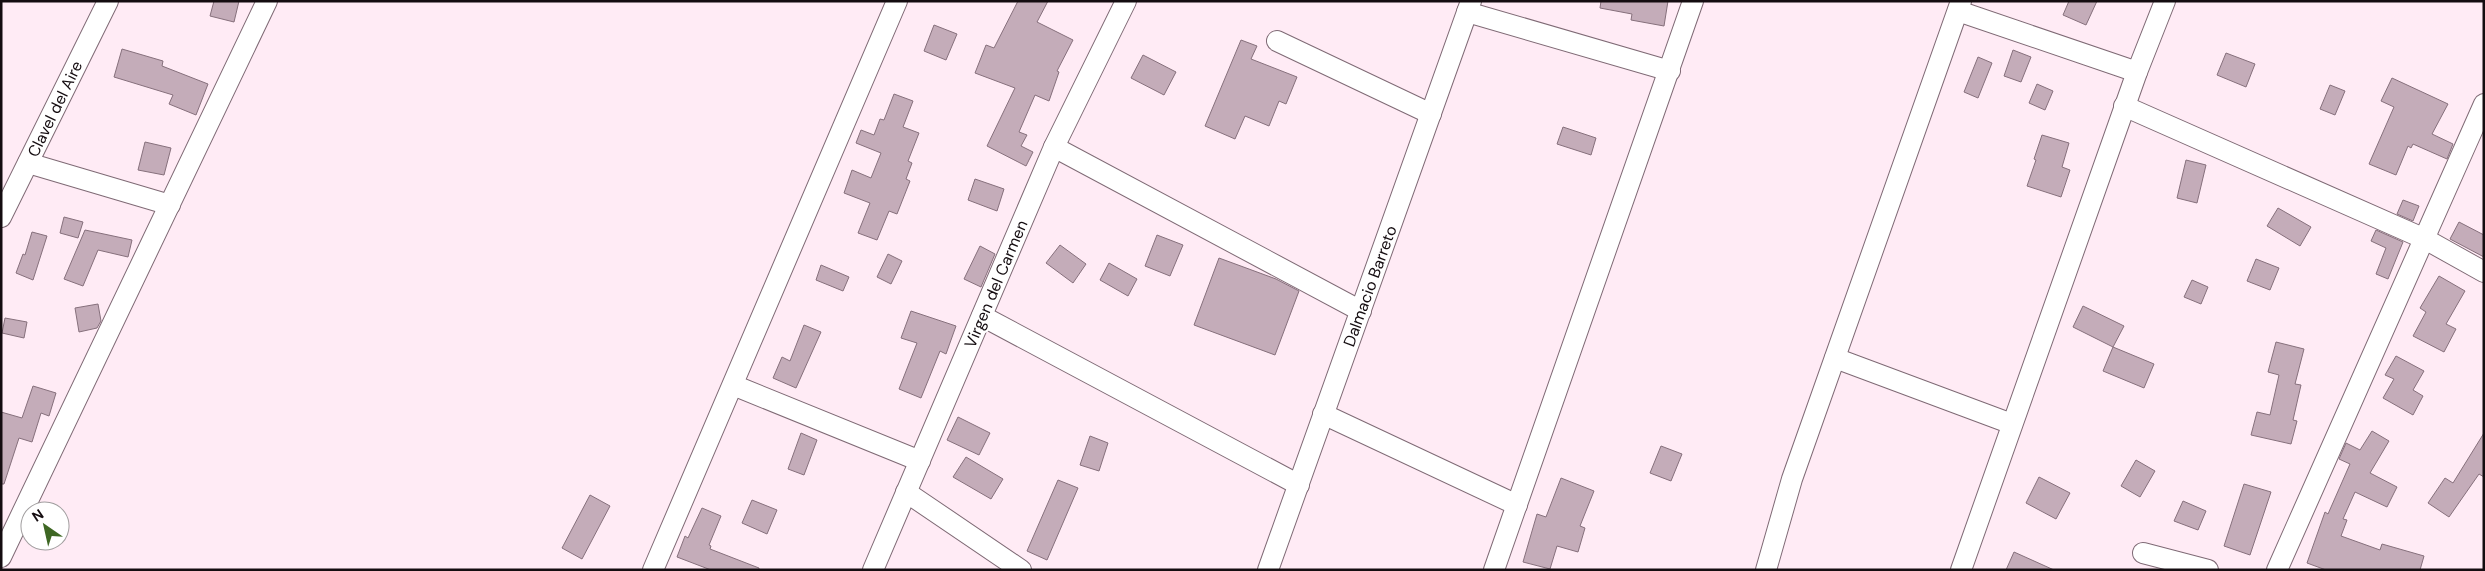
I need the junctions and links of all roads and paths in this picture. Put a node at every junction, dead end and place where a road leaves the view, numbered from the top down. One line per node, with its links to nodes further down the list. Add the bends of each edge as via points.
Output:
1 (108, 1): 16 (street, Clavel del Aire)
2 (267, 1): 17 (street)
3 (897, 1): 24 (street)
4 (1126, 1): 15 (street, Virgen del Carmen)
5 (1693, 1): 10 (street)
6 (2165, 1): 11 (street)
7 (1469, 6): 10 (street); 14 (street, Dalmacio Barreto)
8 (1960, 6): 11 (street); 23 (street)
9 (1277, 41): 14 (street)
10 (1670, 71): 30 (street)
11 (2137, 72): 13 (street)
12 (2484, 104): 19 (street)
13 (2124, 106): 19 (street); 26 (street)
14 (1431, 114): 21 (street, Dalmacio Barreto)
15 (1054, 147): 21 (street); 22 (street, Virgen del Carmen)
16 (28, 162): 17 (street); 18 (street, Clavel del Aire)
17 (170, 205): 32 (street)
18 (1, 217)
19 (2425, 239): 20 (street); 41 (street)
20 (2484, 272)
21 (1361, 311): 25 (street, Dalmacio Barreto)
22 (982, 316): 27 (street, Virgen del Carmen); 28 (street)
23 (1835, 358): 26 (street); 38 (street, via 1792,479)
24 (733, 385): 27 (street); 33 (street)
25 (1323, 414): 28 (street, Dalmacio Barreto); 30 (street)
26 (2012, 424): 39 (street)
27 (920, 461): 29 (street, Virgen del Carmen)
28 (1299, 485): 36 (street, Dalmacio Barreto)
29 (906, 492): 34 (street, Virgen del Carmen); 35 (street)
30 (1517, 505): 37 (street)
31 (2144, 553): 40 (street)
32 (1, 557)
33 (653, 570)
34 (873, 570)
35 (1021, 570)
36 (1268, 570)
37 (1494, 570)
38 (1766, 570)
39 (1961, 570)
40 (2208, 570)
41 (2277, 570)

